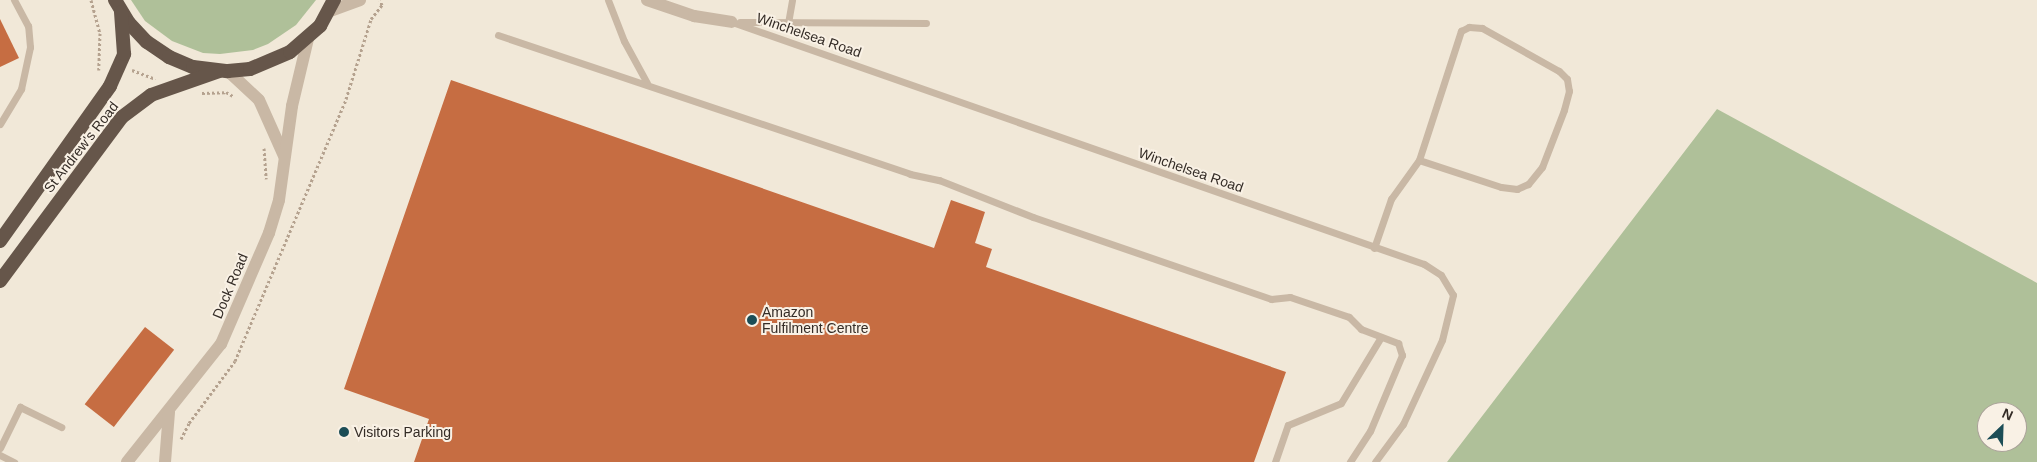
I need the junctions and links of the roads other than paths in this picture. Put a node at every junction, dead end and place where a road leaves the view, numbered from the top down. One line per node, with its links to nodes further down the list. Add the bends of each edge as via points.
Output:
1 (14, 0): 15 (lane, via 28,26 30,47 21,89)
2 (360, 0): 7 (street)
3 (608, 0): 14 (lane)
4 (647, 0): 8 (street, via 694,16)
5 (792, 0): 9 (lane)
6 (118, 5): 13 (highway, via 147,42 168,57 193,67); 18 (highway, St Andrew's Road, via 124,54 110,86)
7 (332, 6): 12 (highway)
8 (732, 22): 9 (lane); 19 (lane, Winchelsea Road)
9 (788, 23): 10 (lane)
10 (926, 23)
11 (498, 35): 14 (lane)
12 (308, 39): 13 (highway, via 271,62); 16 (street, Dock Road)
13 (223, 71): 16 (street, Dock Road, via 259,100); 20 (highway, St Andrew's Road, via 151,95 122,117)
14 (647, 84): 21 (lane, via 910,174 938,180 1032,217 1271,299 1290,297 1349,317 1361,330)
15 (0, 124)
16 (284, 156): 22 (street, Dock Road, via 284,174 269,233 225,335)
17 (1419, 160): 17 (lane, via 1461,31 1469,27 1482,28 1559,71 1567,79 1569,91 1564,110 1542,168 1528,184 1517,189 1501,188); 19 (lane, via 1391,199)
18 (0, 240)
19 (1374, 248): 31 (lane, Winchelsea Road, via 1424,264 1441,275 1454,295 1442,340 1418,394 1403,424)
20 (0, 281)
21 (1381, 336): 29 (lane, via 1341,403 1288,425); 30 (lane, via 1398,343 1402,355 1370,431)
22 (169, 412): 27 (street, Dock Road); 28 (street)
23 (61, 427): 24 (lane, via 20,407)
24 (0, 448)
25 (0, 455): 26 (lane)
26 (14, 462)
27 (127, 462)
28 (165, 462)
29 (1275, 462)
30 (1350, 462)
31 (1375, 462)

